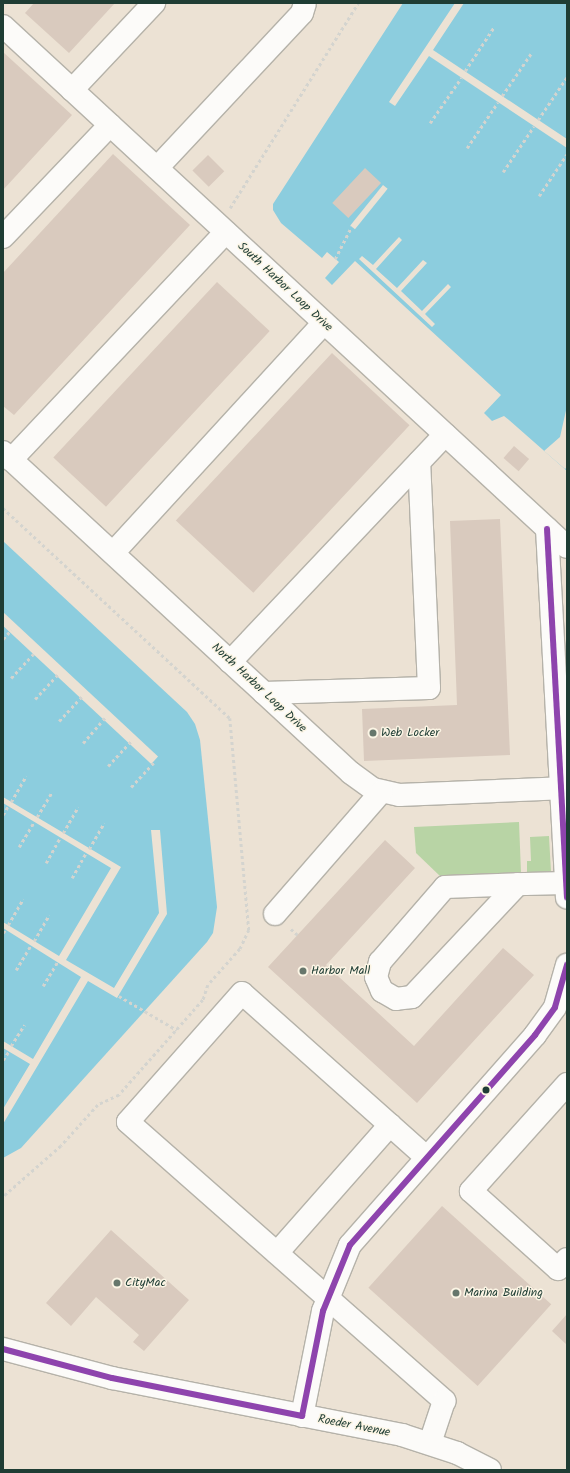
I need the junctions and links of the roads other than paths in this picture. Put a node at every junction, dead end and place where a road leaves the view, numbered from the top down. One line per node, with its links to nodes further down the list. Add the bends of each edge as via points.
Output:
1 (154, 3): 4 (street)
2 (305, 3): 6 (street, via 302,13)
3 (3, 26): 4 (street, South Harbor Loop Drive)
4 (72, 90): 5 (street, South Harbor Loop Drive)
5 (110, 125): 6 (street, South Harbor Loop Drive); 8 (street)
6 (157, 168): 7 (street, South Harbor Loop Drive)
7 (221, 228): 9 (street, South Harbor Loop Drive); 11 (street)
8 (3, 237)
9 (324, 323): 10 (street, South Harbor Loop Drive); 15 (street)
10 (445, 435): 12 (street); 13 (street, South Harbor Loop Drive)
11 (7, 456): 15 (street, North Harbor Loop Drive)
12 (419, 462): 16 (street); 17 (street, via 429,688)
13 (547, 529): 14 (street, South Harbor Loop Drive); 18 (street)
14 (567, 547)
15 (113, 553): 16 (street, North Harbor Loop Drive)
16 (230, 662): 17 (street, North Harbor Loop Drive)
17 (264, 693): 19 (street, North Harbor Loop Drive, via 351,773)
18 (564, 788): 19 (street, North Harbor Loop Drive, via 399,795); 21 (street)
19 (381, 792): 22 (street)
20 (518, 884): 20 (street, via 445,887 380,962 376,977 382,991 396,999 412,997); 21 (street)
21 (567, 890)
22 (275, 914)
23 (567, 965): 24 (street)
24 (561, 1013): 27 (street, via 535,1035)
25 (567, 1084): 29 (street, via 471,1191 558,1269)
26 (390, 1125): 27 (street); 28 (street); 28 (street, via 242,993 133,1116 128,1122)
27 (426, 1157): 30 (street, via 360,1230 350,1245)
28 (277, 1253): 30 (street)
29 (567, 1259)
30 (328, 1298): 32 (street); 33 (street, via 444,1401)
31 (3, 1349): 32 (street, Roeder Avenue, via 112,1378)
32 (302, 1416): 33 (street, Roeder Avenue)
33 (430, 1443): 34 (street, Roeder Avenue)
34 (490, 1470)

